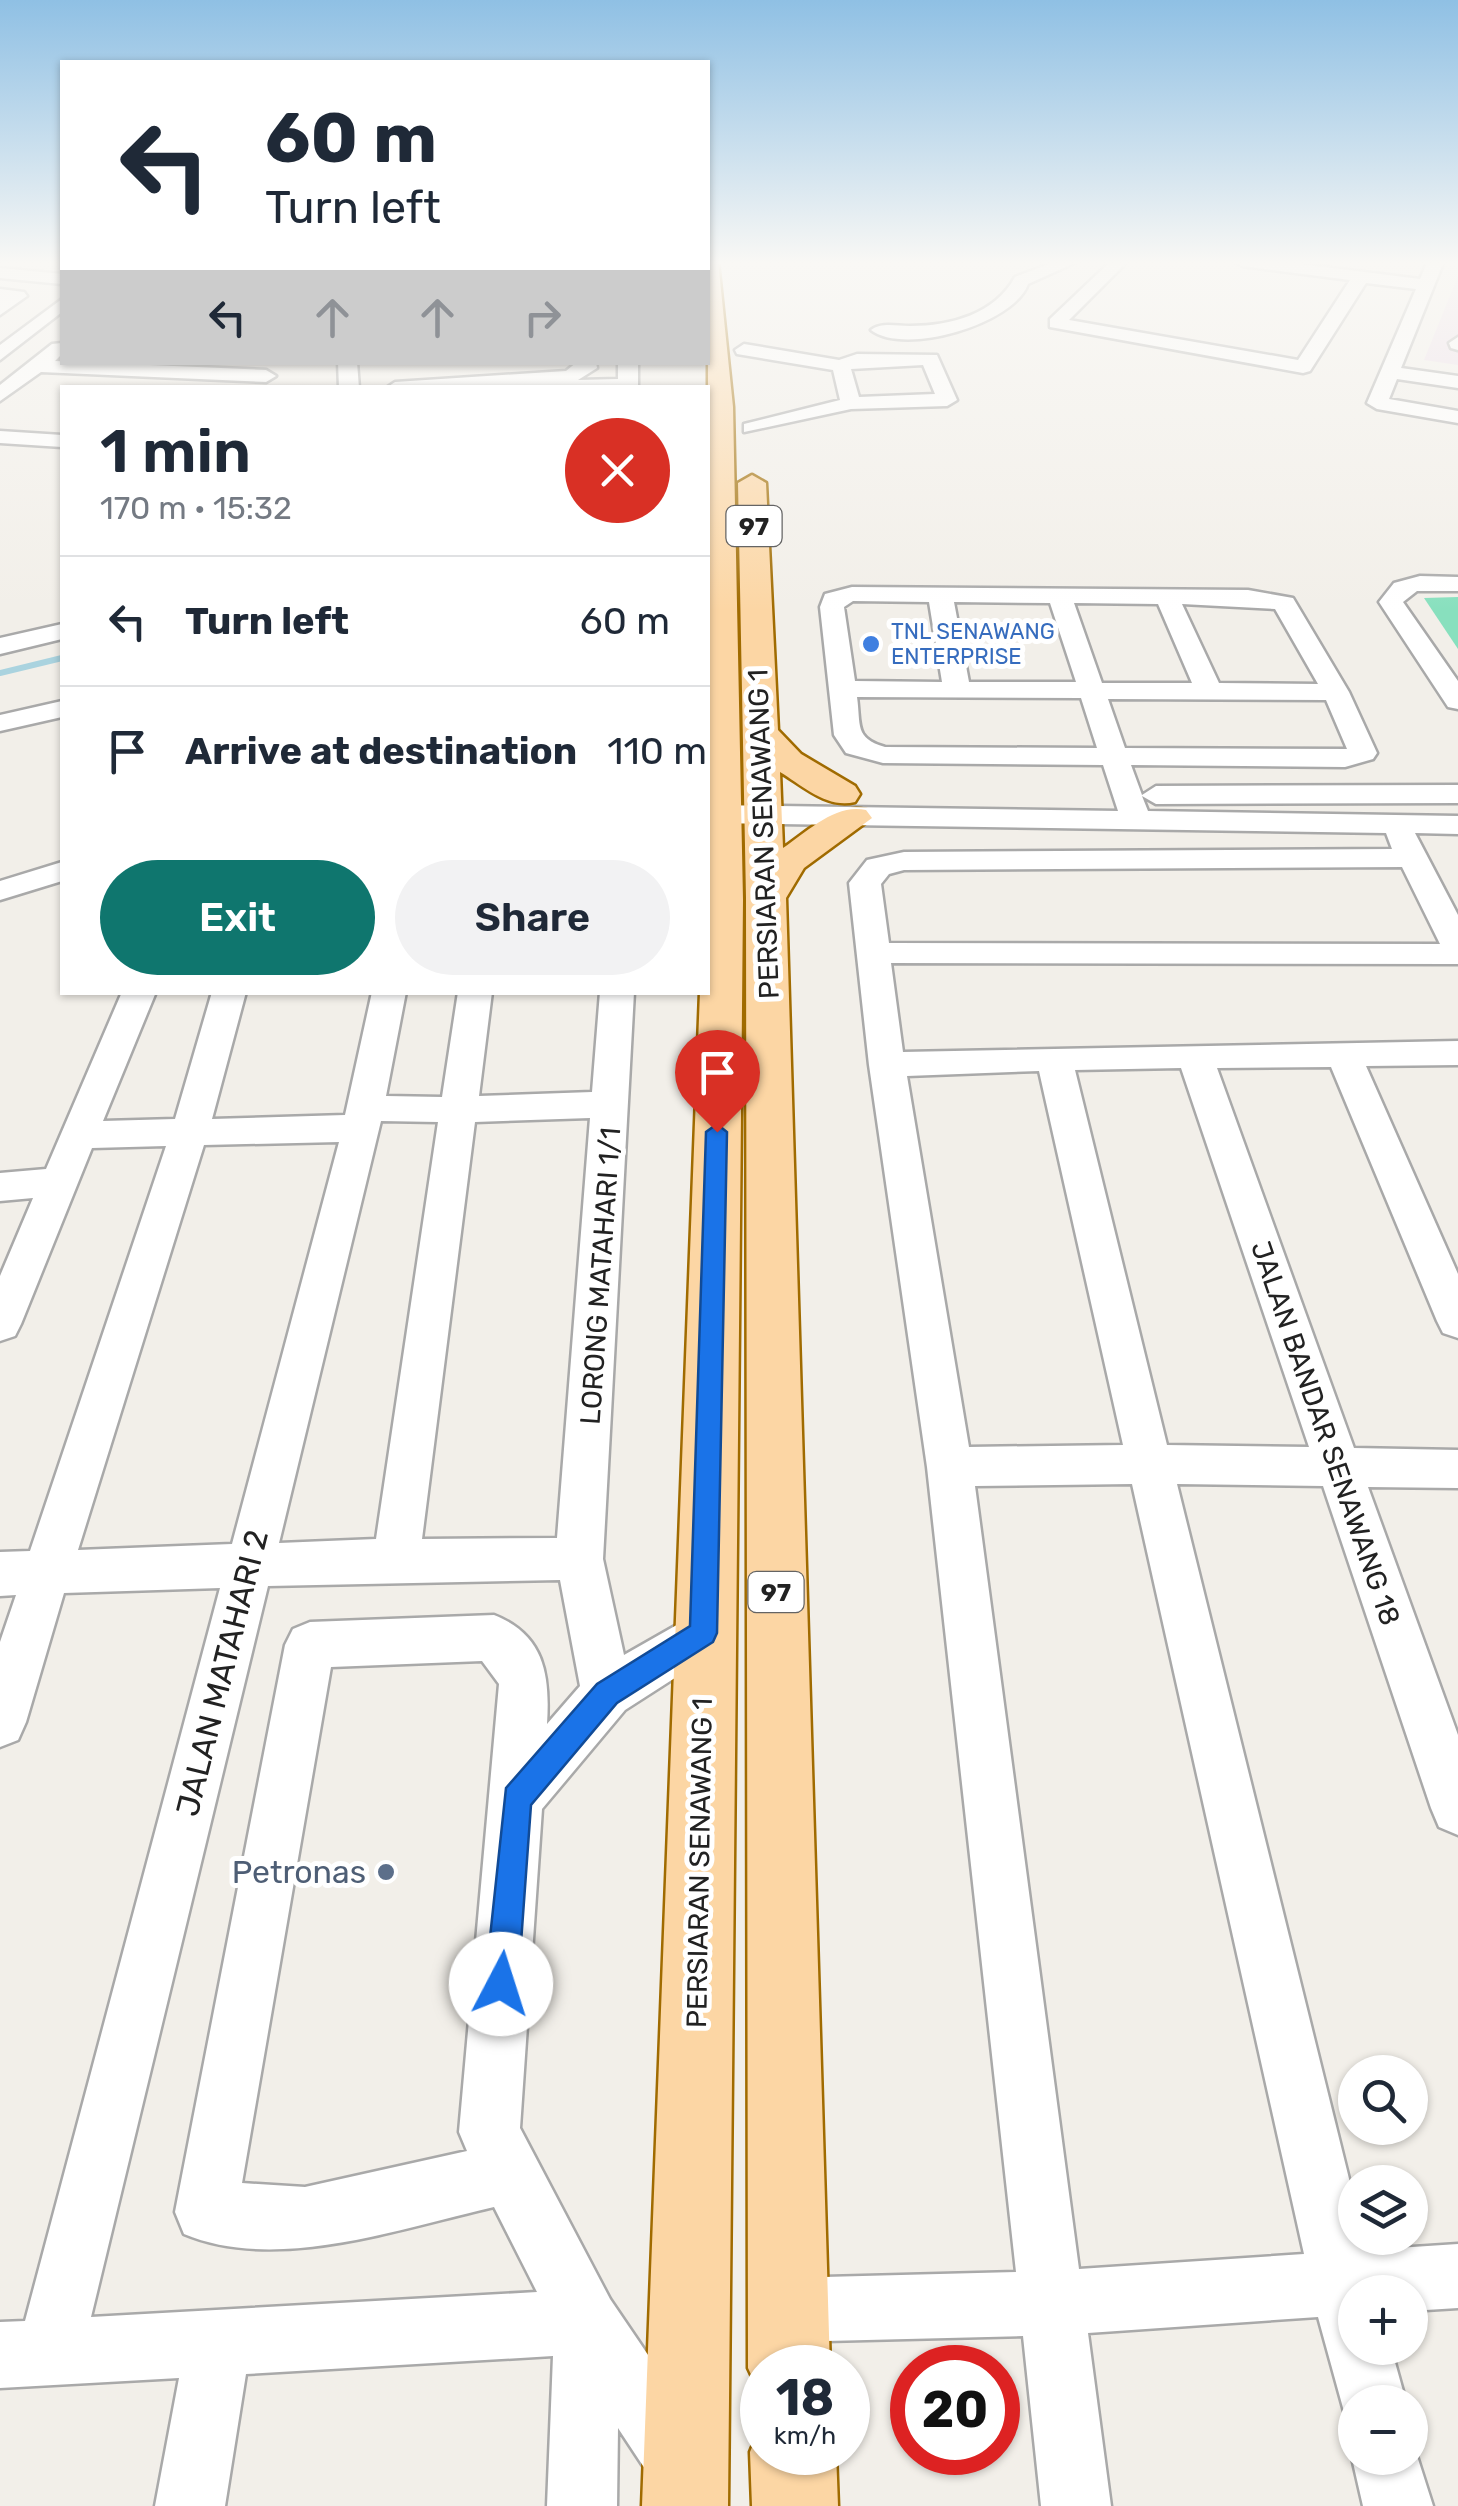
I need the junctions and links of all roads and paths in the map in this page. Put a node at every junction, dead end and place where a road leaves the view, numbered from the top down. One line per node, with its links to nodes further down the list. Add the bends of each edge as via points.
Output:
1 (23, 378): 11 (street)
2 (555, 378): 10 (street)
3 (718, 378): 17 (main road, PERSIARAN SENAWANG 1 / 97)
4 (747, 378): 14 (main road, PERSIARAN SENAWANG 1 / 97)
5 (844, 378): 12 (street)
6 (938, 378): 12 (street, via 947,400)
7 (1388, 378): 13 (street, via 1377,404)
8 (1430, 378): 9 (street)
9 (1458, 382)
10 (442, 385)
11 (0, 396)
12 (851, 403): 14 (street)
13 (1458, 417)
14 (751, 428): 32 (main road, PERSIARAN SENAWANG 1 / 97)
15 (0, 438): 16 (street)
16 (60, 441)
17 (714, 543): 33 (main road, PERSIARAN SENAWANG 1 / 97)
18 (1458, 584): 29 (street, via 1406,584 1391,602)
19 (940, 595): 20 (street); 24 (street, via 834,599); 25 (street)
20 (1060, 598): 21 (street); 26 (street)
21 (1167, 598): 27 (street); 28 (street, via 1284,603)
22 (60, 632): 23 (street)
23 (0, 646)
24 (843, 689): 25 (street); 34 (street, via 848,735 856,748 883,756)
25 (957, 689): 26 (street)
26 (1092, 690): 27 (street); 34 (street)
27 (1209, 691): 28 (street)
28 (1336, 692): 34 (street, via 1363,752 1345,758)
29 (1458, 701)
30 (60, 708): 31 (street)
31 (0, 723)
32 (760, 732): 36 (main road); 39 (main road, PERSIARAN SENAWANG 1 / 97)
33 (713, 749): 39 (main road, PERSIARAN SENAWANG 1 / 97)
34 (1114, 754): 37 (street)
35 (1458, 794): 37 (street)
36 (847, 806): 37 (street); 39 (street); 39 (main road, via 789,861)
37 (1132, 808): 40 (street)
38 (1458, 825): 40 (street)
39 (731, 830): 72 (main road, PERSIARAN SENAWANG 1 / 97); 84 (main road, PERSIARAN SENAWANG 1 / 97)
40 (1404, 842): 43 (street); 44 (street, via 878,867 866,884)
41 (60, 871): 42 (street)
42 (3, 883)
43 (1458, 950): 44 (street)
44 (873, 953): 54 (street)
45 (137, 995): 59 (street)
46 (227, 995): 58 (street)
47 (388, 995): 57 (street, JALAN MATAHARI 2)
48 (476, 995): 56 (street)
49 (616, 995): 55 (street, LORONG MATAHARI 1/1)
50 (1458, 1053): 51 (street)
51 (1343, 1054): 53 (street); 63 (street)
52 (1054, 1058): 53 (street); 54 (street); 64 (street)
53 (1195, 1058): 65 (street, JALAN BANDAR SENAWANG 18)
54 (887, 1065): 66 (street)
55 (612, 1104): 56 (street); 69 (street, LORONG MATAHARI 1/1)
56 (458, 1110): 57 (street); 68 (street)
57 (363, 1118): 58 (street); 70 (street, JALAN MATAHARI 2)
58 (192, 1130): 59 (street); 71 (street)
59 (82, 1135): 60 (street)
60 (63, 1181): 61 (street); 62 (street)
61 (0, 1186)
62 (2, 1314)
63 (1458, 1321)
64 (1151, 1464): 65 (street); 66 (street); 78 (street)
65 (1338, 1466): 67 (street); 76 (street, JALAN BANDAR SENAWANG 18)
66 (950, 1467): 81 (street)
67 (1458, 1468)
68 (396, 1560): 69 (street); 70 (street)
69 (579, 1560): 73 (street, LORONG MATAHARI 1/1)
70 (248, 1568): 71 (street); 86 (street, JALAN MATAHARI 2)
71 (22, 1574): 74 (street)
72 (703, 1633): 73 (street); 89 (main road, PERSIARAN SENAWANG 1 / 97)
73 (607, 1694): 75 (street)
74 (0, 1722)
75 (516, 1799): 77 (street, via 490,2132); 77 (street, via 526,1677 494,1638 310,1645 206,2212 304,2218)
76 (1458, 1808)
77 (513, 2172): 83 (street)
78 (1340, 2275)
79 (1458, 2276): 80 (street)
80 (1428, 2285)
81 (1051, 2303): 82 (street); 84 (street); 93 (street)
82 (1338, 2309)
83 (587, 2322): 85 (street); 89 (street); 91 (street)
84 (788, 2339)
85 (218, 2346): 86 (street); 90 (street)
86 (25, 2354)
87 (793, 2475): 92 (main road)
88 (1390, 2475): 94 (street)
89 (686, 2488)
90 (190, 2506)
91 (582, 2506)
92 (795, 2506)
93 (1076, 2506)
94 (1398, 2506)

